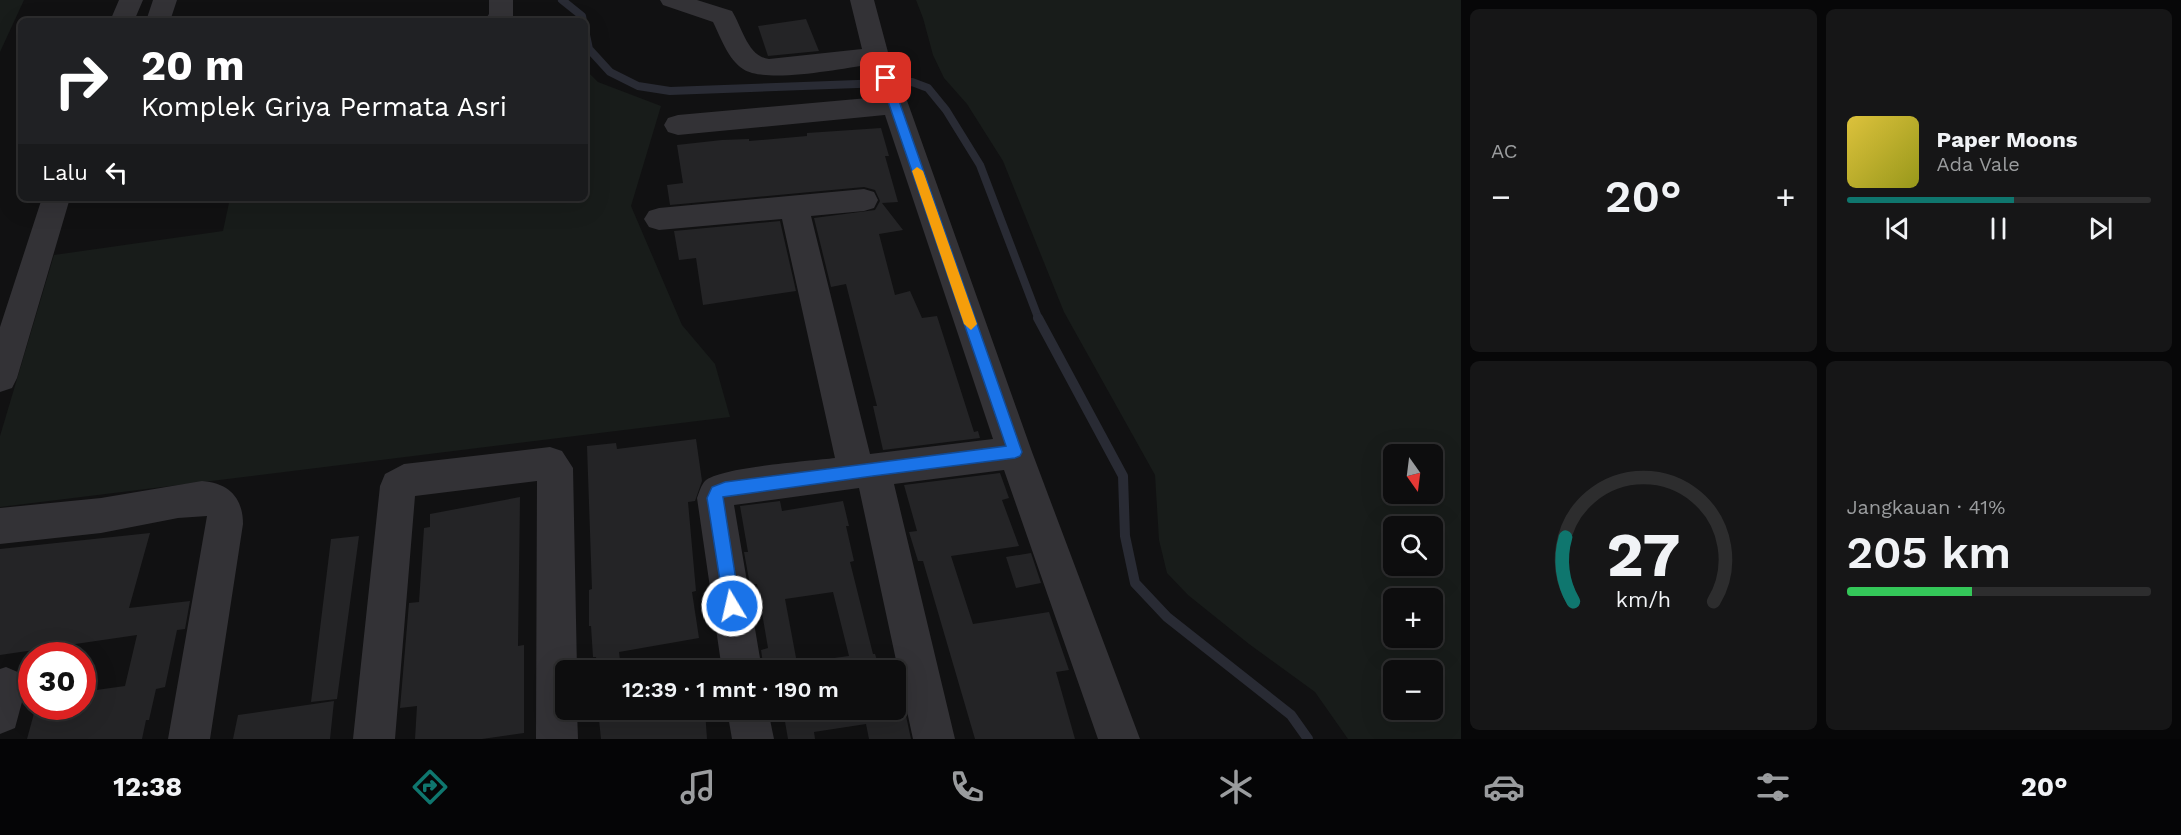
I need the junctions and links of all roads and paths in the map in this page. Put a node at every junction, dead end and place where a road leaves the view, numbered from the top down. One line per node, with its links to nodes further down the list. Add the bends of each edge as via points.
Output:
1 (131, 0): 6 (street)
2 (165, 0): 7 (street)
3 (501, 0): 8 (street)
4 (672, 0): 9 (street, via 723,17 742,54 756,67)
5 (862, 0): 9 (street)
6 (123, 18)
7 (159, 18)
8 (499, 18)
9 (887, 83): 10 (street); 16 (street)
10 (678, 125)
11 (864, 200): 13 (street)
12 (55, 201): 15 (street)
13 (794, 206): 14 (street); 17 (street)
14 (659, 219)
15 (0, 378)
16 (1015, 452): 17 (street); 26 (street)
17 (865, 470): 19 (street, via 725,489 716,495); 25 (street)
18 (0, 526): 21 (street, via 195,500 221,503 225,524)
19 (741, 660)
20 (750, 720): 24 (street)
21 (189, 739)
22 (374, 739): 23 (street, via 398,486 404,481 550,463 555,468)
23 (557, 739)
24 (753, 739)
25 (934, 739)
26 (1119, 739)

